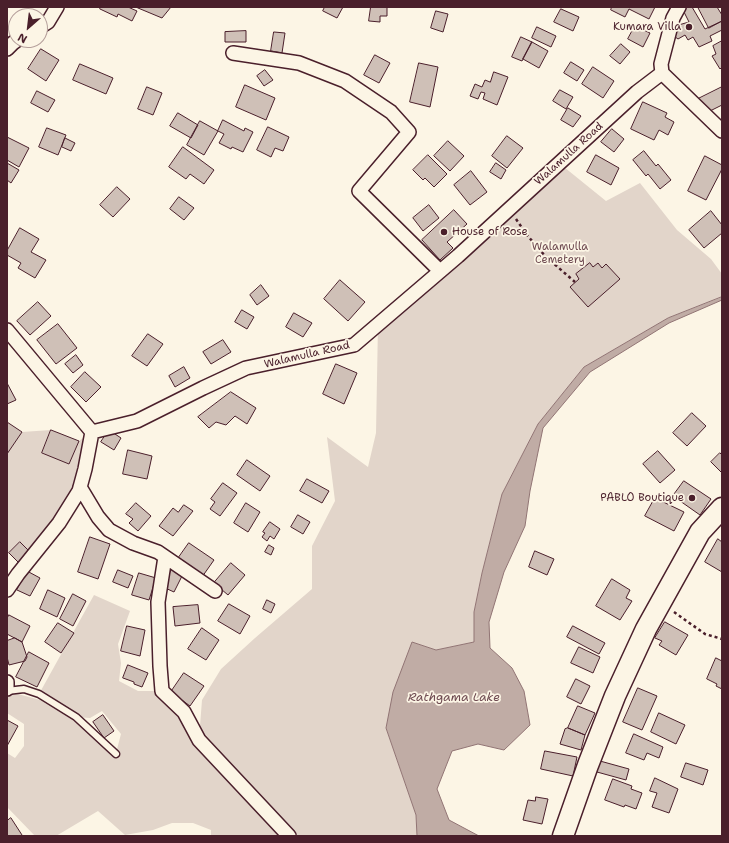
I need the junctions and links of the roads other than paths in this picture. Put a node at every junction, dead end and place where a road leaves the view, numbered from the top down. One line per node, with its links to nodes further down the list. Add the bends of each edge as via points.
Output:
1 (57, 7): 3 (street)
2 (680, 7): 5 (street, via 673,18 661,64)
3 (48, 22)
4 (233, 53): 7 (street, via 299,63 345,81 391,112 409,132 359,192)
5 (662, 73): 6 (street); 7 (street, Walamulla Road, via 637,92)
6 (722, 131)
7 (440, 271): 9 (street, Walamulla Road, via 354,346 246,368 137,421)
8 (7, 330): 9 (street)
9 (92, 432): 10 (street)
10 (80, 487): 12 (street, via 109,530); 13 (street, via 59,523)
11 (722, 508): 19 (main road, via 700,532 646,629 615,696)
12 (165, 557): 14 (street); 18 (street, via 158,602 162,691 184,712 200,740)
13 (7, 590)
14 (215, 591)
15 (7, 682): 16 (street)
16 (7, 690): 17 (lane, via 24,689 39,694 76,717)
17 (116, 754)
18 (289, 836)
19 (563, 836)

